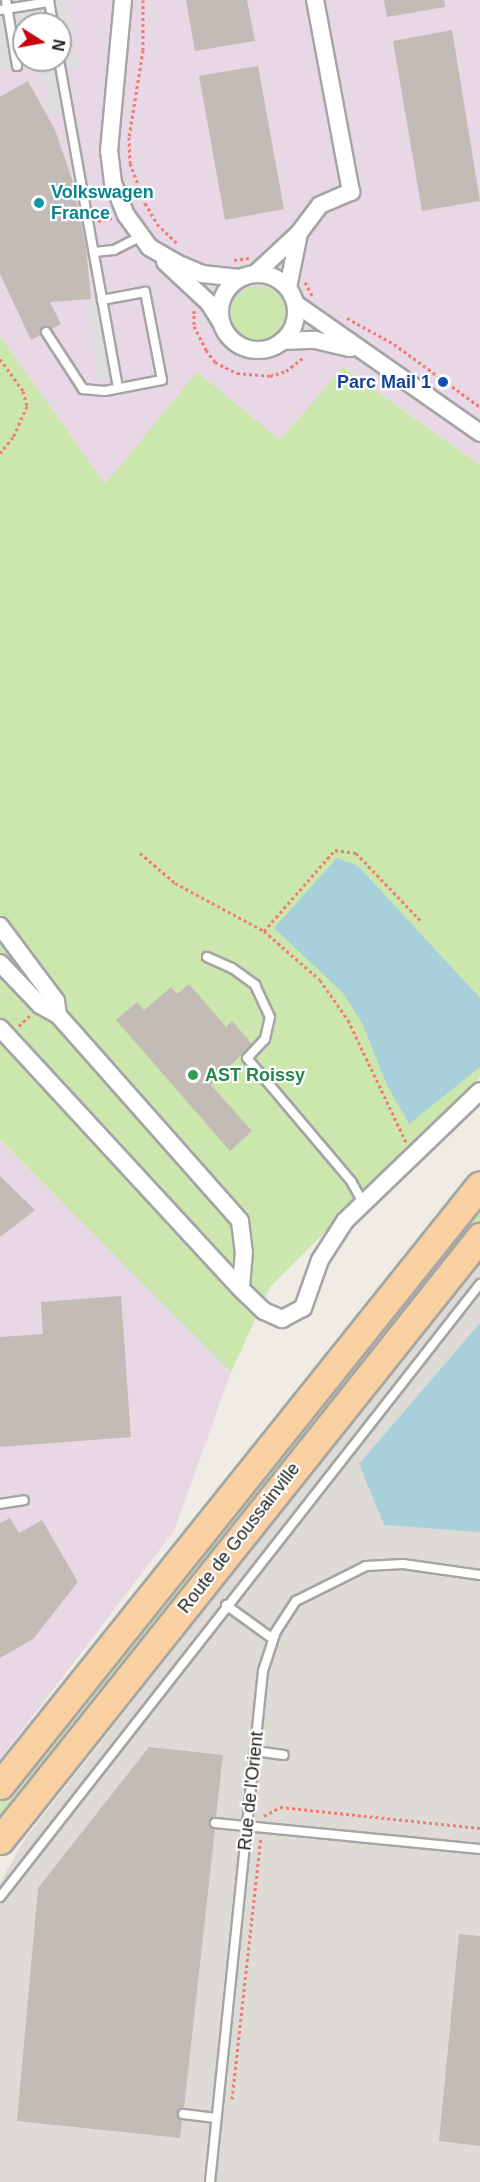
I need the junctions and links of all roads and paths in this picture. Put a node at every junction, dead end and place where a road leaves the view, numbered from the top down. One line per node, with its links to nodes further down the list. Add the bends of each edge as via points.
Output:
1 (123, 0): 11 (street, via 109,150 113,183 126,215)
2 (143, 0): 12 (path, via 143,50 129,137 130,163 157,224)
3 (315, 0): 10 (street, via 351,192 320,205)
4 (49, 1): 5 (lane)
5 (4, 6): 6 (lane)
6 (12, 43)
7 (61, 72): 9 (lane)
8 (113, 220): 9 (path)
9 (89, 223): 13 (lane)
10 (299, 233): 15 (street); 17 (street)
11 (145, 242): 13 (lane); 15 (street, via 202,274); 22 (street, via 209,303)
12 (186, 248)
13 (94, 252): 18 (lane)
14 (224, 261): 15 (path)
15 (249, 270): 17 (street, via 279,280); 22 (street, via 223,297)
16 (304, 279): 19 (path)
17 (288, 288): 20 (street)
18 (102, 300): 27 (lane); 27 (lane, via 146,292 162,380)
19 (316, 301)
20 (296, 304): 24 (street, via 294,324); 25 (street)
21 (342, 316): 28 (path, via 394,344)
22 (221, 322): 24 (street, via 226,334 246,349 265,349)
23 (46, 332): 27 (lane, via 79,386 92,391)
24 (282, 341): 25 (street, via 315,340)
25 (363, 351): 29 (street)
26 (0, 359): 30 (path, via 23,391 27,406 13,437)
27 (118, 388)
28 (480, 408)
29 (480, 433)
30 (0, 453)
31 (140, 853): 34 (path, via 175,883)
32 (421, 921): 34 (path, via 356,853 335,850)
33 (0, 926): 37 (street, via 56,1001)
34 (264, 931): 40 (path, via 320,980 348,1020)
35 (207, 957): 42 (lane, via 232,968 255,985 270,1017 265,1039 247,1058 351,1181)
36 (0, 963): 37 (street, via 40,1005)
37 (58, 1015): 45 (street, via 240,1221 244,1252)
38 (0, 1028): 45 (street)
39 (480, 1091): 40 (street)
40 (414, 1157): 42 (street)
41 (480, 1185): 53 (main road, Route de Goussainville)
42 (363, 1203): 45 (street, via 345,1221 320,1260 303,1308 282,1319 264,1311)
43 (480, 1237): 58 (main road, Route de Goussainville)
44 (480, 1284): 49 (lane)
45 (241, 1289)
46 (24, 1500): 47 (lane)
47 (0, 1504)
48 (480, 1575): 50 (lane, Rue de l'Orient, via 403,1564 366,1566 296,1601)
49 (226, 1605): 50 (lane); 60 (lane)
50 (273, 1639): 51 (lane, Rue de l'Orient, via 263,1671)
51 (255, 1751): 52 (lane); 55 (lane, Rue de l'Orient)
52 (284, 1755)
53 (0, 1785)
54 (215, 1823): 55 (lane)
55 (248, 1825): 56 (lane); 63 (lane, Rue de l'Orient)
56 (262, 1826): 57 (path, via 265,1814 280,1807); 59 (lane); 61 (path)
57 (480, 1828)
58 (0, 1840)
59 (480, 1850)
60 (0, 1897)
61 (232, 2104)
62 (183, 2114): 63 (lane)
63 (216, 2118): 64 (lane, Rue de l'Orient)
64 (210, 2182)

